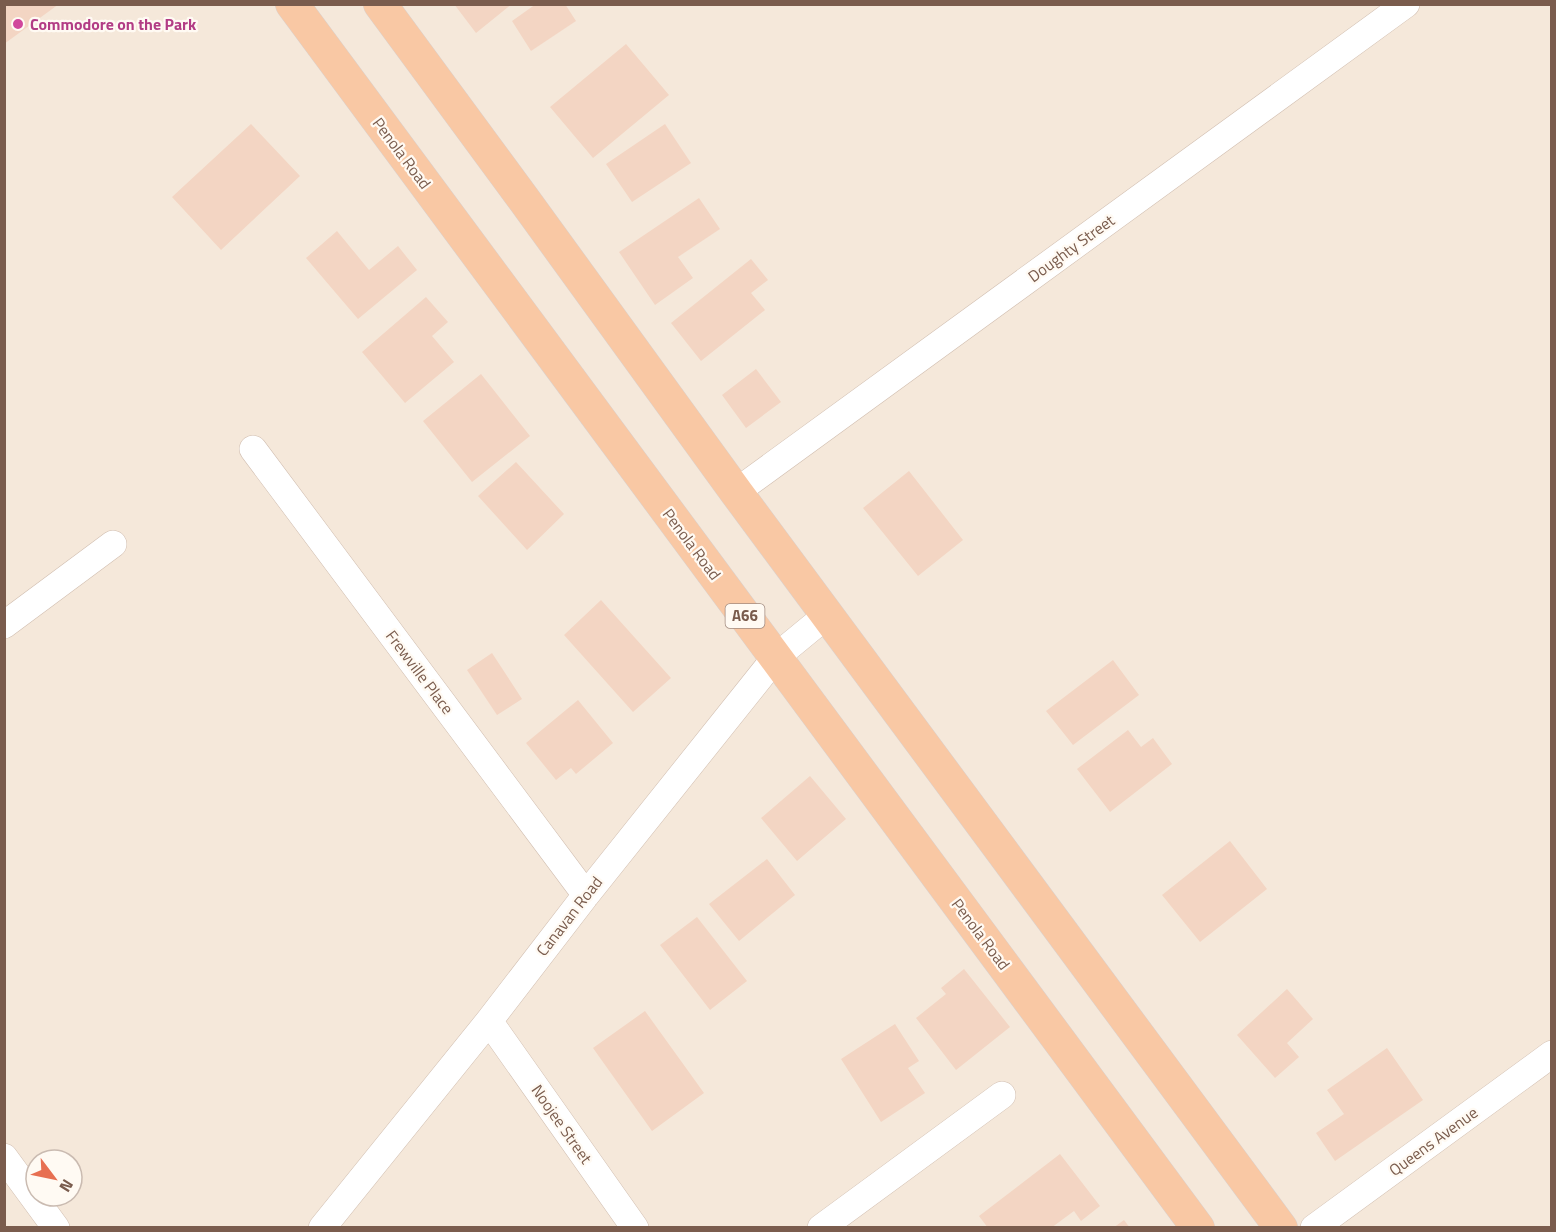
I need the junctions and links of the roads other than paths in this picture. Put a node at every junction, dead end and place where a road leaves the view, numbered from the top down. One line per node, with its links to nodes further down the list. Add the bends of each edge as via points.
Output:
1 (292, 4): 9 (highway, Penola Road / A66)
2 (380, 4): 5 (highway)
3 (1406, 4): 5 (street, Doughty Street)
4 (253, 449): 10 (street, Frewville Place)
5 (736, 492): 7 (highway)
6 (113, 544): 8 (street)
7 (827, 615): 9 (street, Canavan Road); 20 (highway)
8 (4, 624)
9 (776, 657): 10 (street, Canavan Road); 19 (highway, Penola Road / A66)
10 (586, 895): 11 (street, Canavan Road)
11 (489, 1022): 16 (street, Canavan Road); 17 (street, Noojee Street)
12 (1551, 1054): 21 (street, Queens Avenue)
13 (1002, 1095): 18 (street)
14 (4, 1157): 15 (street)
15 (56, 1227)
16 (321, 1227)
17 (635, 1227)
18 (821, 1227)
19 (1198, 1227)
20 (1281, 1227)
21 (1314, 1227)

